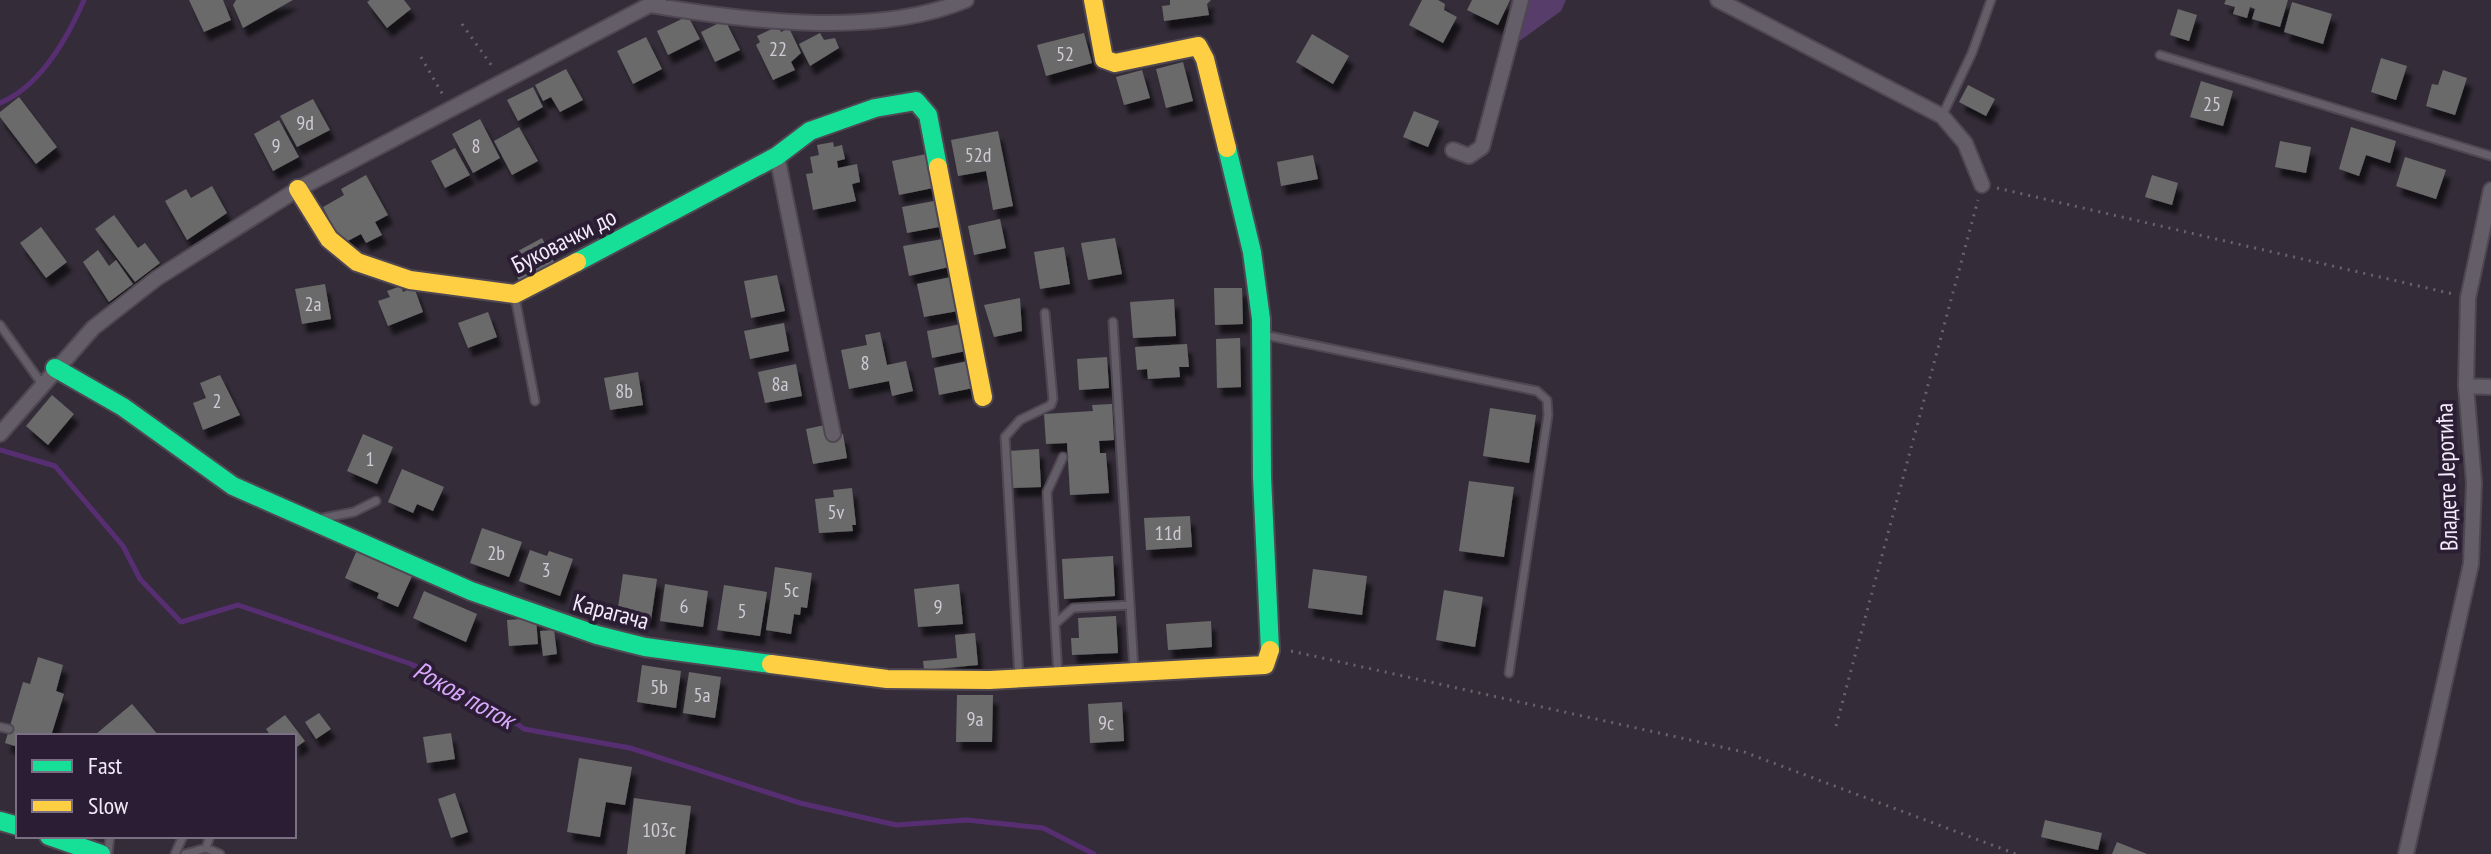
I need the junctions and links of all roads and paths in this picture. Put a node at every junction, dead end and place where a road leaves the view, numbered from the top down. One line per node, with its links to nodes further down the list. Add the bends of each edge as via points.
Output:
1 (966, 0): 6 (street, via 891,17 817,24 704,14)
2 (1093, 0): 26 (street, via 1108,63 1193,45 1202,51 1252,252)
3 (1521, 0): 13 (street, via 1482,147 1469,156)
4 (1718, 0): 12 (street)
5 (1991, 0): 12 (lane)
6 (655, 2): 10 (street)
7 (462, 24): 10 (path)
8 (2160, 55): 15 (lane)
9 (421, 57): 11 (path)
10 (503, 81): 11 (street)
11 (450, 108): 17 (street)
12 (1942, 116): 16 (street, via 1965,143)
13 (1453, 150)
14 (777, 156): 21 (street, Буковачки до); 31 (street, Буковачки до, via 803,134 873,109 903,100 921,105 928,115); 34 (street)
15 (2491, 156)
16 (1982, 185): 22 (path); 45 (path)
17 (298, 189): 21 (street, Буковачки до, via 329,239 357,262 410,280); 27 (street, via 133,296)
18 (2491, 190): 20 (street, Владете Јеротића)
19 (2491, 254): 20 (street)
20 (2475, 255): 22 (street, Владете Јеротића)
21 (515, 294): 32 (lane)
22 (2468, 298): 29 (street, Владете Јеротића)
23 (1045, 313): 44 (lane, via 1053,399 1020,420 1005,437)
24 (1113, 322): 38 (lane)
25 (0, 325): 28 (lane)
26 (1261, 334): 40 (street, via 1262,477); 42 (lane, via 1537,391 1547,400)
27 (55, 368): 28 (street); 37 (street, Карагача, via 123,407 215,477)
28 (42, 384): 33 (street)
29 (2466, 386): 30 (street); 53 (street, Владете Јеротића, via 2474,483 2471,564)
30 (2491, 387)
31 (983, 397)
32 (535, 401)
33 (0, 434)
34 (833, 434)
35 (1063, 457): 39 (lane, via 1047,492)
36 (376, 501): 37 (lane, via 336,517)
37 (305, 518): 44 (street, Карагача, via 471,591 645,647 887,679)
38 (1130, 605): 39 (lane, via 1073,608); 41 (lane)
39 (1055, 624): 43 (lane)
40 (1272, 646): 41 (street, Карагача, via 1265,665); 52 (path, via 1744,752)
41 (1135, 673): 43 (street, Карагача)
42 (1509, 673)
43 (1058, 677): 44 (street, Карагача)
44 (1019, 679)
45 (1836, 726)
46 (55, 838): 49 (street)
47 (209, 838): 48 (lane)
48 (206, 848): 50 (lane); 51 (lane)
49 (101, 854)
50 (185, 854)
51 (220, 854)
52 (2016, 854)
53 (2406, 854)

